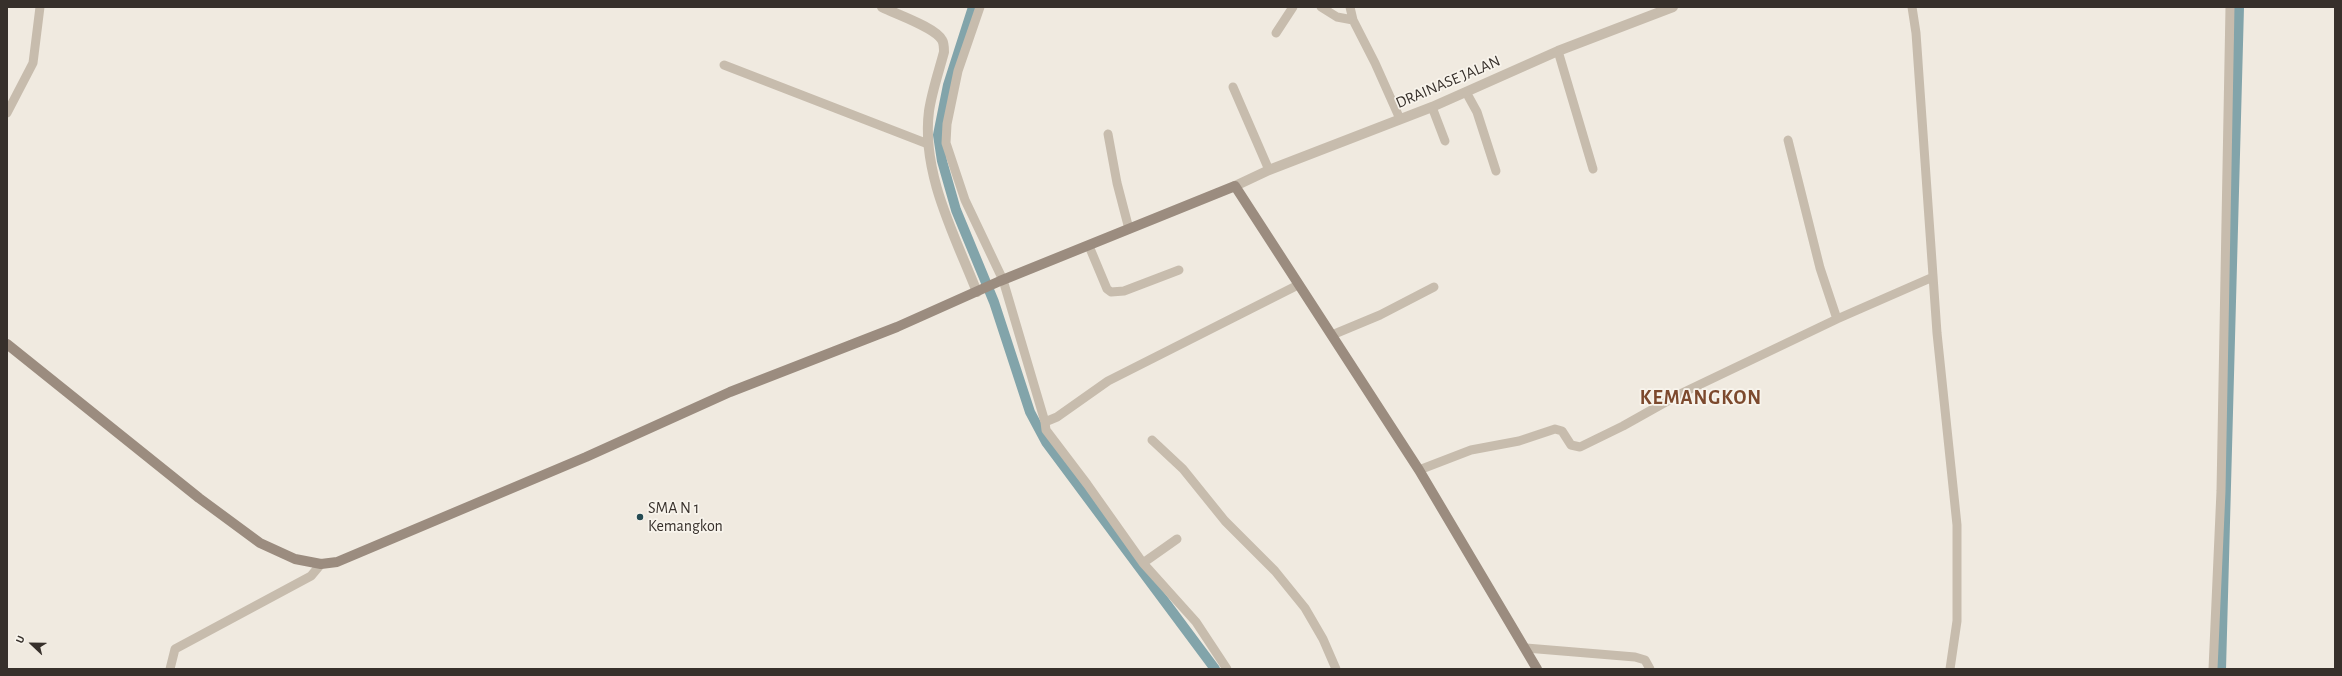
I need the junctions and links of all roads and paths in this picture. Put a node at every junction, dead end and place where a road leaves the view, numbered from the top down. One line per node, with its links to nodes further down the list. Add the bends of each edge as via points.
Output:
1 (40, 7): 17 (street, via 33,62)
2 (882, 7): 22 (street, via 932,31 942,39 944,52 929,111)
3 (980, 7): 31 (street, via 958,71 947,124 946,143 965,200)
4 (1293, 7): 11 (street)
5 (1322, 7): 10 (street, via 1337,17)
6 (1350, 7): 10 (street)
7 (1673, 7): 12 (street, DRAINASE JALAN)
8 (1912, 7): 30 (street, via 1916,33)
9 (2230, 7): 51 (street, via 2221,492)
10 (1353, 20): 18 (street)
11 (1276, 33)
12 (1558, 51): 15 (street, DRAINASE JALAN); 23 (street)
13 (724, 65): 22 (street)
14 (1233, 87): 24 (street)
15 (1466, 92): 16 (street, DRAINASE JALAN); 25 (street, via 1476,112)
16 (1432, 107): 18 (street, DRAINASE JALAN); 20 (street)
17 (7, 113)
18 (1400, 119): 24 (street, DRAINASE JALAN)
19 (1108, 134): 27 (street)
20 (1445, 140)
21 (1788, 140): 35 (street, via 1820,268)
22 (928, 144): 34 (street, via 933,172)
23 (1593, 169)
24 (1269, 170): 26 (street, DRAINASE JALAN)
25 (1496, 171)
26 (1235, 186): 27 (main road); 32 (main road)
27 (1129, 229): 28 (main road)
28 (1089, 246): 29 (street, via 1107,289 1111,292 1124,291); 31 (main road)
29 (1180, 270)
30 (1932, 276): 35 (street); 50 (street, via 1957,525 1957,621)
31 (1002, 280): 34 (main road); 38 (street)
32 (1298, 285): 36 (main road); 38 (street, via 1108,381 1057,417)
33 (1434, 286): 36 (street, via 1380,315)
34 (977, 292): 43 (main road, via 897,327 730,392 586,457 336,562)
35 (1837, 319): 40 (street, via 1680,394 1580,447 1571,445 1562,431 1555,429 1520,441 1471,450)
36 (1332, 335): 40 (main road)
37 (7, 344): 43 (main road, via 199,498 260,543 296,558)
38 (1045, 422): 42 (street, via 1046,430)
39 (1152, 440): 47 (street, via 1183,469 1225,521 1279,576 1305,608 1324,639)
40 (1418, 470): 44 (main road)
41 (1177, 539): 42 (street)
42 (1143, 563): 46 (street, via 1196,622)
43 (321, 564): 45 (street, via 311,576 174,649)
44 (1526, 648): 48 (main road); 49 (street, via 1635,657 1645,660)
45 (170, 669)
46 (1227, 669)
47 (1336, 669)
48 (1537, 669)
49 (1650, 669)
50 (1950, 669)
51 (2213, 669)

